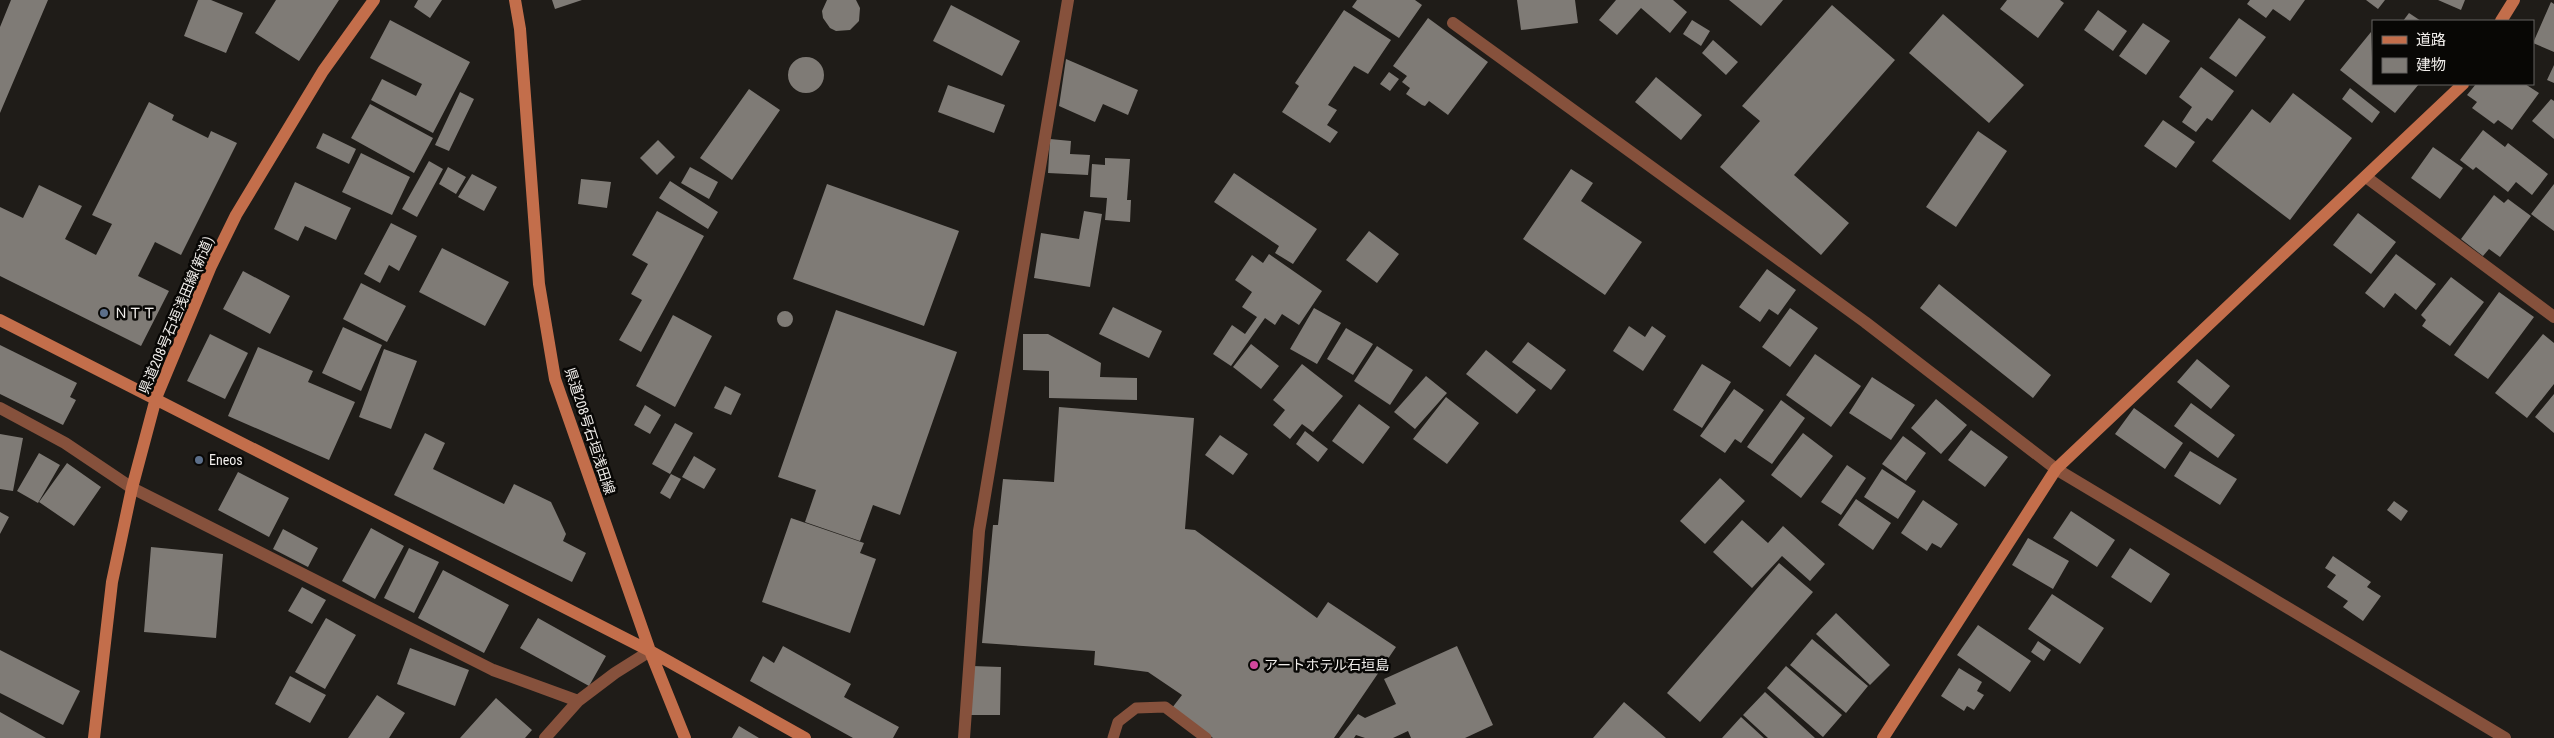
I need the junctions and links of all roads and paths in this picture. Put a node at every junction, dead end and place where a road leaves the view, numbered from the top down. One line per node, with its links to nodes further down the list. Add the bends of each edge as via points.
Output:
1 (374, 0): 11 (street, 県道208号石垣浅田線(新道), via 323,71 236,215)
2 (516, 0): 15 (street, 県道208号石垣浅田線, via 539,284 555,380)
3 (1068, 0): 21 (street, via 979,531)
4 (2514, 0): 5 (street)
5 (2502, 20)
6 (1453, 23): 13 (street, via 1865,322)
7 (2462, 85): 8 (street)
8 (2366, 177): 9 (street); 13 (street)
9 (2554, 316)
10 (0, 320): 11 (street)
11 (156, 398): 14 (street, 県道208号石垣浅田線(新道)); 15 (street)
12 (0, 408): 14 (street, via 65,443)
13 (2056, 469): 24 (street); 25 (street)
14 (132, 488): 16 (street, via 493,670); 17 (street, 県道208号石垣浅田線(新道), via 112,582)
15 (650, 651): 16 (street); 19 (street, 県道208号石垣浅田線); 20 (street)
16 (578, 701): 18 (street)
17 (94, 738)
18 (545, 738)
19 (685, 738)
20 (805, 738)
21 (964, 738)
22 (1113, 738): 23 (lane, via 1118,722 1136,708 1165,707)
23 (1206, 738)
24 (1883, 738)
25 (2506, 738)

